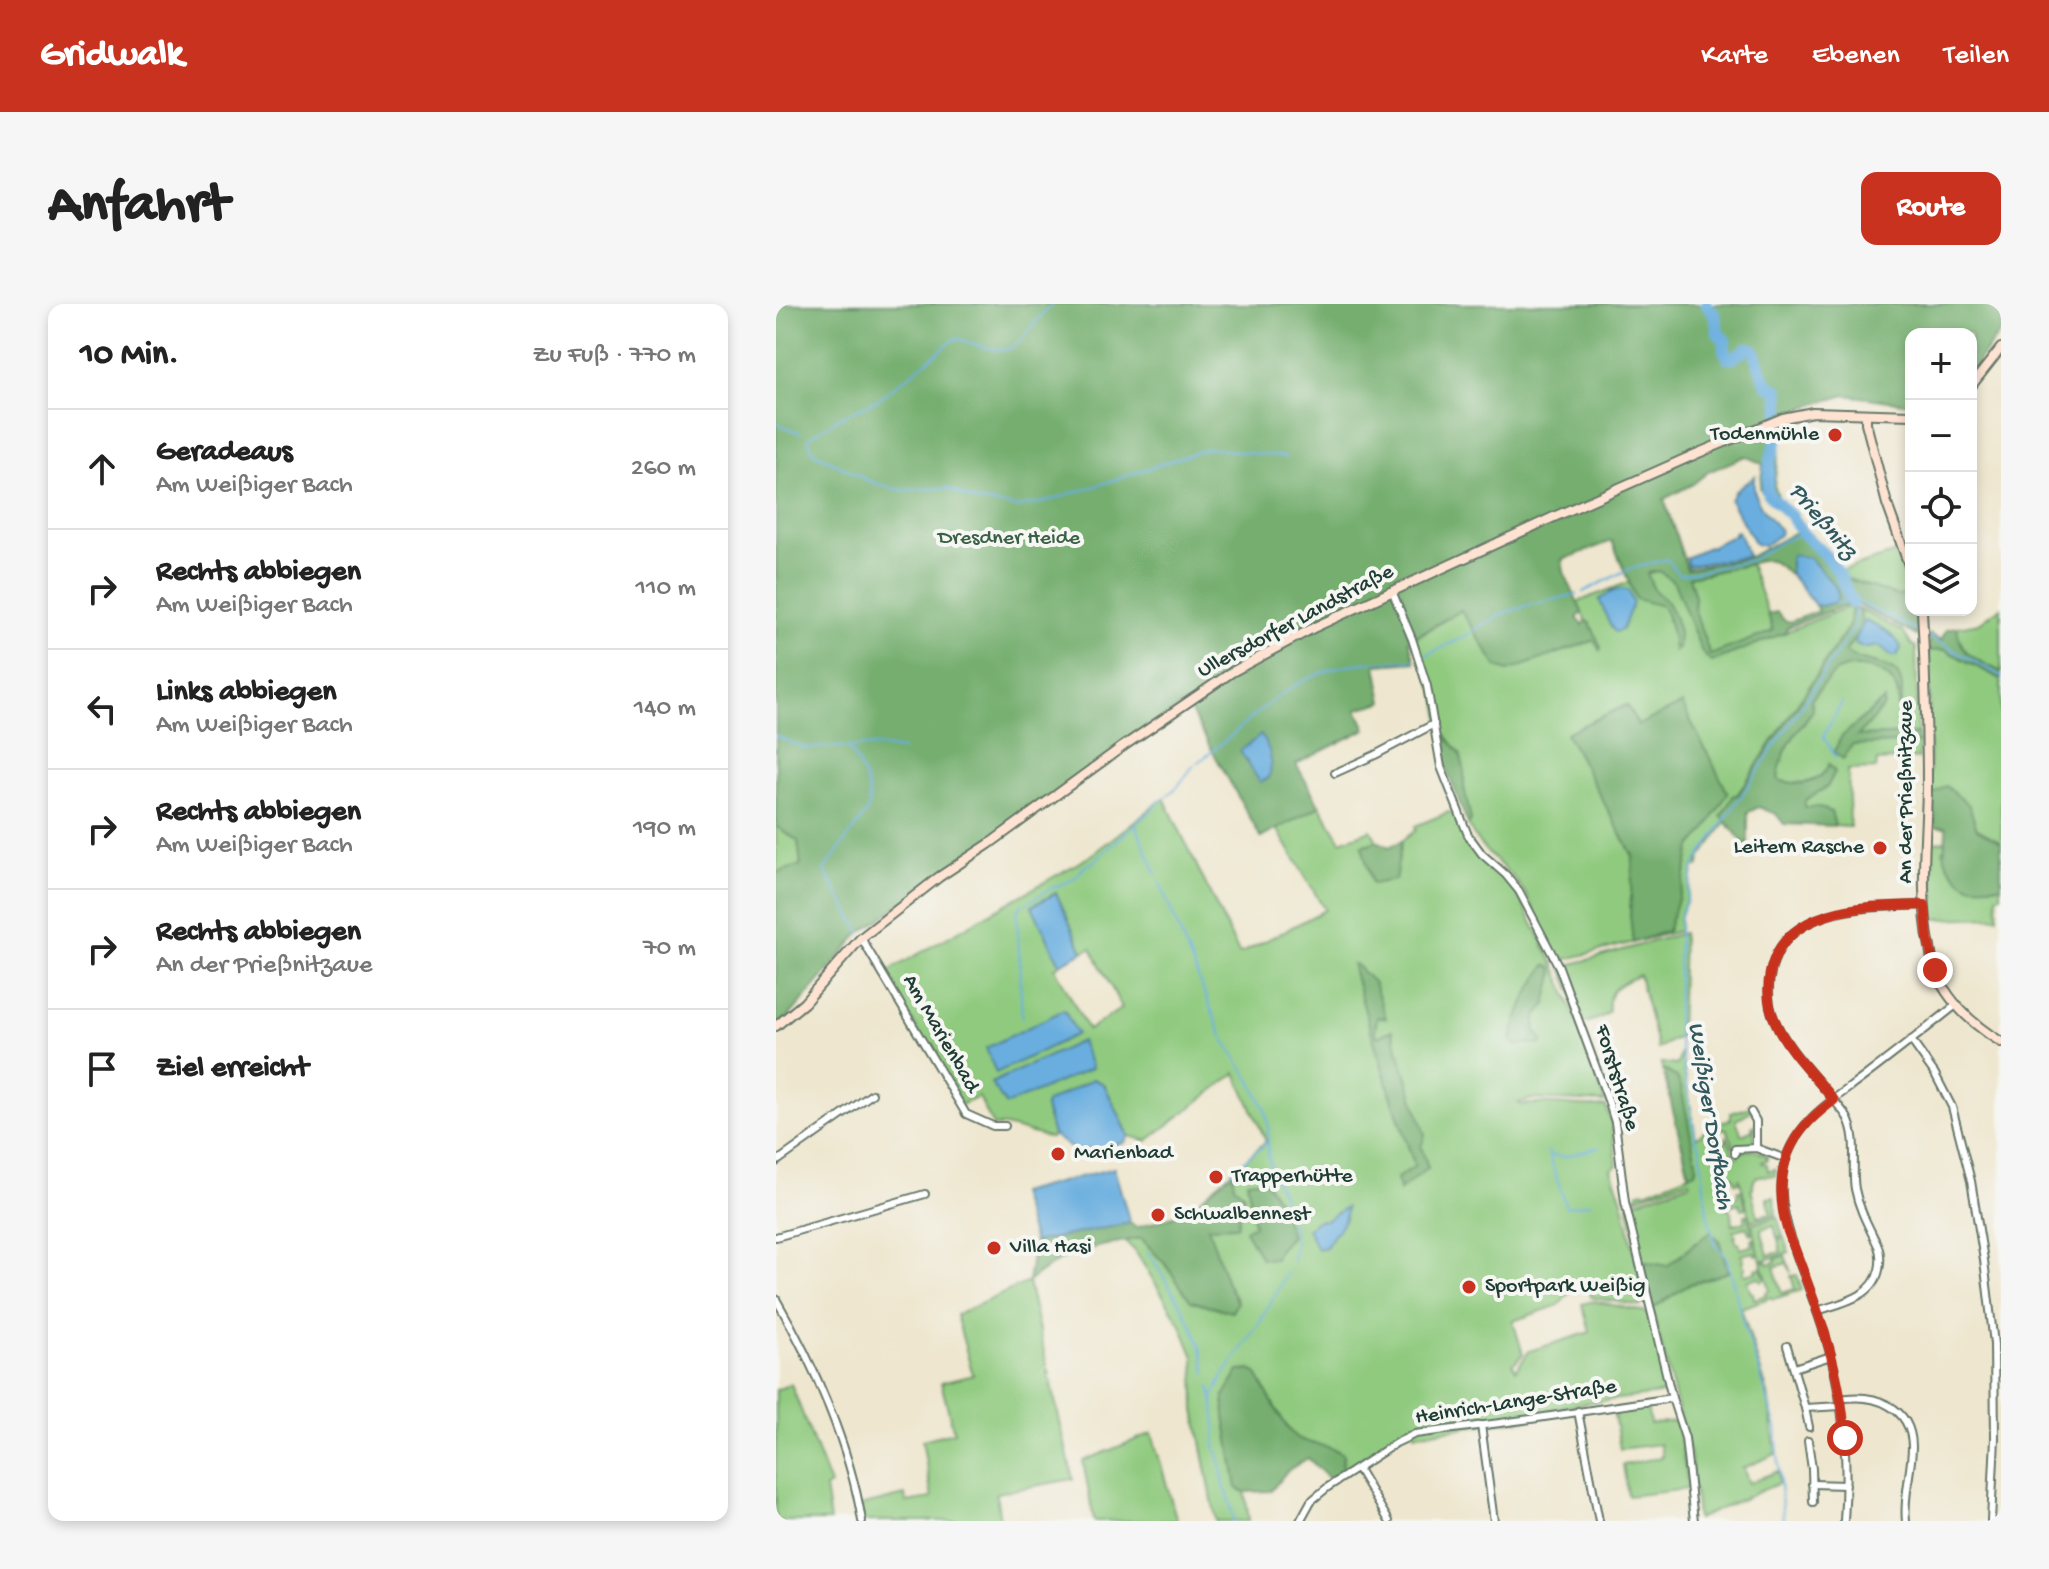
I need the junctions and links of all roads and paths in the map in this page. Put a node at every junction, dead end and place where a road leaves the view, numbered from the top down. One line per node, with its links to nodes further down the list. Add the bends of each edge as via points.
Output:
1 (2001, 348): 2 (main road)
2 (1977, 378)
3 (1866, 415): 4 (main road, Ullersdorfer Landstraße); 5 (main road); 6 (main road, Ullersdorfer Landstraße, via 1813,412 1783,418)
4 (1905, 415)
5 (1905, 554)
6 (1392, 591): 8 (street, Forststraße, via 1430,695); 11 (main road, Ullersdorfer Landstraße, via 1232,672 939,877)
7 (1922, 616): 10 (main road, An der Prießnitzaue)
8 (1434, 724): 9 (street); 31 (street, Forststraße, via 1441,767 1468,835 1519,891 1559,967 1589,1046 1615,1122 1625,1202)
9 (1335, 773)
10 (1925, 905): 12 (main road, An der Prießnitzaue, via 1935,970); 17 (street, via 1882,905 1830,914 1796,931 1775,957 1768,990 1775,1023)
11 (861, 938): 13 (main road, Ullersdorfer Landstraße, via 804,1003); 19 (street, Am Marienbad, via 966,1114)
12 (1956, 1005): 14 (street); 15 (main road, An der Prießnitzaue)
13 (776, 1026)
14 (1911, 1040): 17 (street); 50 (street, via 1952,1107 1971,1181 1994,1344)
15 (2001, 1042)
16 (872, 1094): 23 (street)
17 (1834, 1100): 22 (street, via 1799,1133); 27 (street, via 1848,1118 1857,1200 1878,1245 1880,1265 1864,1293)
18 (1755, 1116): 20 (street)
19 (1005, 1126)
20 (1756, 1148): 21 (street, via 1735,1149); 22 (street)
21 (1735, 1154)
22 (1786, 1159): 27 (street, via 1783,1215)
23 (776, 1162)
24 (925, 1194): 25 (street)
25 (776, 1237)
26 (776, 1299): 42 (street, via 836,1424)
27 (1817, 1311): 29 (street)
28 (1787, 1346): 30 (street)
29 (1831, 1356): 30 (street); 32 (street)
30 (1794, 1368): 33 (street)
31 (1672, 1398): 34 (street, Heinrich-Lange-Straße); 47 (street, Forststraße, via 1687,1452)
32 (1840, 1402): 33 (street); 40 (street); 49 (street, via 1875,1399 1904,1419 1912,1446)
33 (1805, 1408): 36 (street)
34 (1578, 1411): 35 (street, Heinrich-Lange-Straße); 46 (street)
35 (1481, 1425): 38 (street, Heinrich-Lange-Straße, via 1415,1434); 45 (street)
36 (1809, 1427)
37 (1808, 1441): 39 (street)
38 (1358, 1469): 43 (street, Heinrich-Lange-Straße, via 1311,1501); 44 (street)
39 (1812, 1484): 40 (street); 41 (street)
40 (1846, 1485): 48 (street)
41 (1813, 1502)
42 (862, 1521)
43 (1300, 1521)
44 (1389, 1521)
45 (1494, 1521)
46 (1599, 1521)
47 (1694, 1521)
48 (1844, 1521)
49 (1906, 1521)
50 (1991, 1521)

